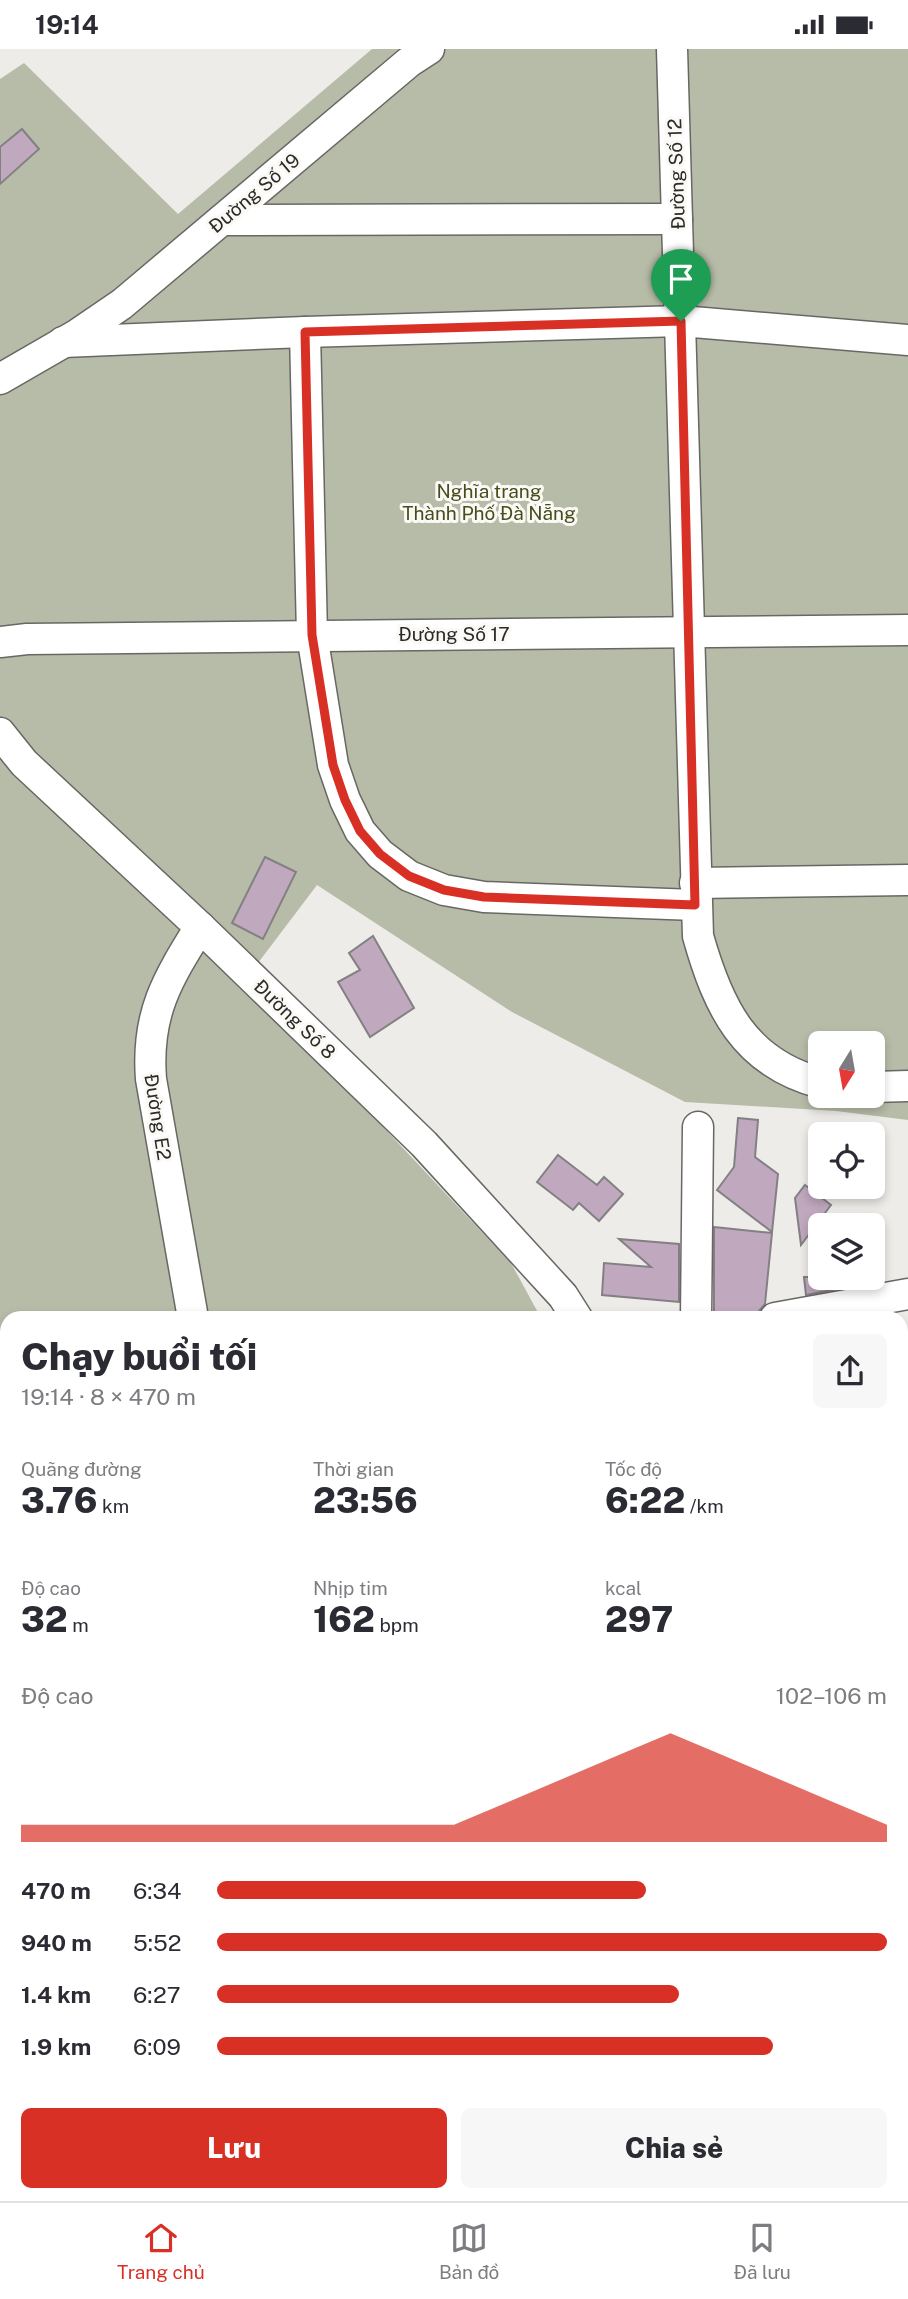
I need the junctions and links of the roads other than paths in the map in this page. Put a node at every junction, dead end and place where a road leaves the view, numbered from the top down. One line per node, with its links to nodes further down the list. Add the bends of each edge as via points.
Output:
1 (429, 49): 4 (street, Đường Số 19)
2 (672, 49): 3 (street, Đường Số 12)
3 (677, 219): 4 (street); 5 (street, Đường Số 12)
4 (222, 220): 7 (street, Đường Số 19, via 122,304)
5 (681, 321): 6 (street); 8 (street); 12 (street, Đường Số 12)
6 (305, 332): 7 (street); 13 (street)
7 (70, 338): 9 (street, Đường Số 19); 10 (street, Đường Số 19)
8 (908, 340)
9 (0, 353)
10 (0, 379)
11 (908, 630): 12 (street, Đường Số 17)
12 (689, 633): 13 (street, Đường Số 17); 17 (street, Đường Số 12)
13 (312, 635): 14 (street, Đường Số 17); 17 (street, via 333,765 345,800 360,831 409,876 444,890 484,897)
14 (0, 642)
15 (0, 733): 18 (street, Đường Số 8, via 24,763)
16 (908, 880): 17 (street)
17 (695, 894): 19 (street, Đường Số 12, via 698,936 721,1000 742,1034 766,1060)
18 (200, 927): 24 (street, Đường E2, via 163,992 149,1051); 25 (street, Đường Số 8, via 424,1144)
19 (808, 1080)
20 (908, 1086): 21 (street)
21 (886, 1087)
22 (698, 1128): 26 (street)
23 (908, 1294): 27 (street)
24 (192, 1311)
25 (573, 1311)
26 (696, 1311)
27 (814, 1311)

